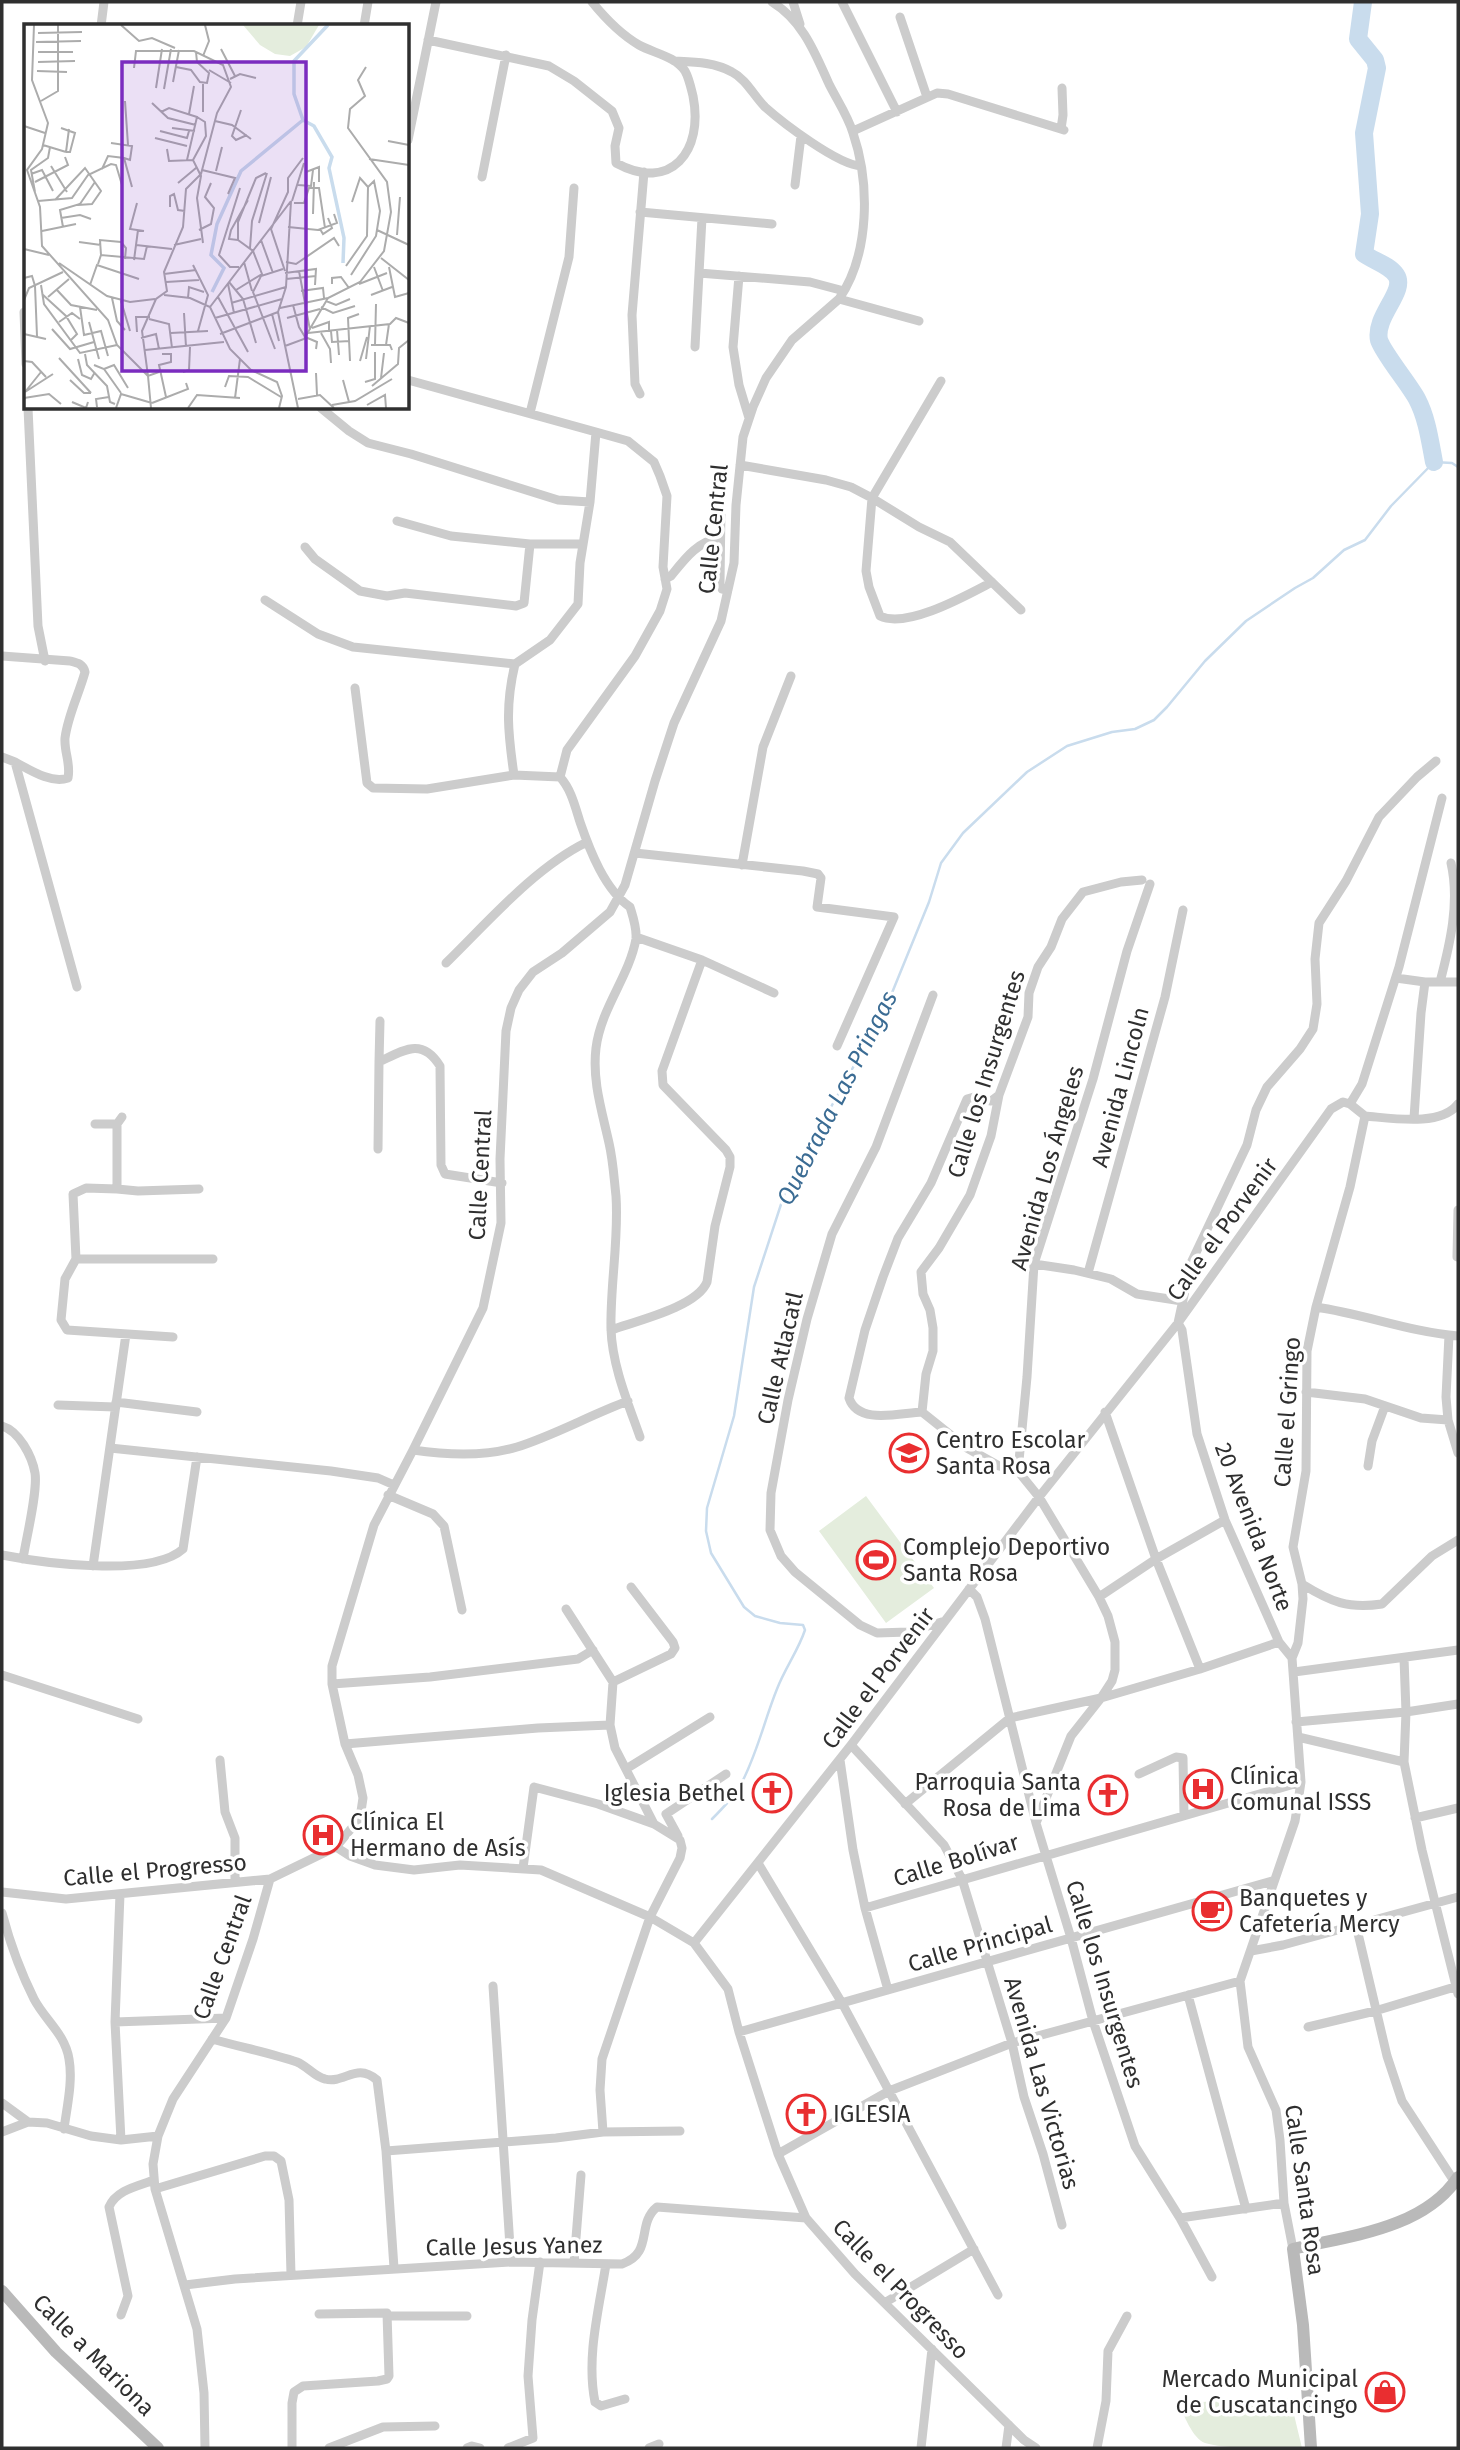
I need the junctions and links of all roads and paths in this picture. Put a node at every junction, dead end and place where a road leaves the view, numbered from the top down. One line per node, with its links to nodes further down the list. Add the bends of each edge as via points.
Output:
1 (104, 2): 10 (street)
2 (301, 2): 11 (street)
3 (368, 2): 12 (street)
4 (436, 2): 14 (street)
5 (592, 2): 16 (street, via 615,29)
6 (772, 2): 13 (street, Calle Central)
7 (793, 2): 13 (street)
8 (842, 2): 19 (street)
9 (900, 17): 18 (street)
10 (101, 24)
11 (297, 24)
12 (364, 24)
13 (800, 26): 21 (street, Calle Central)
14 (428, 40): 15 (street); 20 (street)
15 (506, 55): 24 (street, via 550,66 612,111 619,128 616,163); 25 (street)
16 (674, 61): 22 (street, via 712,64 734,73); 24 (street, via 685,71 694,102 696,123 689,152 677,166)
17 (1062, 88): 18 (street, via 1063,129 948,94)
18 (927, 97): 19 (street)
19 (897, 112): 21 (street)
20 (410, 130)
21 (853, 131): 23 (street, Calle Central)
22 (801, 136): 23 (street, via 847,163); 26 (street)
23 (861, 166): 33 (street, Calle Central, via 862,242)
24 (644, 172): 28 (street)
25 (482, 177)
26 (795, 185)
27 (574, 188): 41 (street, via 569,257)
28 (640, 212): 29 (street); 38 (street, via 632,316 635,384)
29 (702, 218): 30 (street); 31 (street)
30 (772, 224)
31 (699, 273): 32 (street); 35 (street)
32 (739, 276): 33 (street, via 810,282); 42 (street, via 733,347)
33 (841, 295): 34 (street); 42 (street, Calle Central, via 792,340 766,378)
34 (919, 321)
35 (695, 347)
36 (410, 381): 41 (street)
37 (941, 381): 46 (street)
38 (640, 394)
39 (28, 410): 59 (street, via 38,626)
40 (323, 410): 47 (street, via 368,443 558,500)
41 (530, 413): 43 (street)
42 (749, 418): 44 (street, Calle Central)
43 (596, 432): 47 (street); 53 (street, via 628,441 654,463 667,496)
44 (740, 465): 46 (street, via 826,480); 55 (street, Calle Central)
45 (719, 477): 49 (street)
46 (872, 498): 54 (street, via 950,542); 54 (street, via 866,571 880,615 902,619 949,605)
47 (590, 502): 51 (street)
48 (397, 521): 50 (street, via 451,536)
49 (720, 539): 53 (street, via 700,545); 55 (street, via 720,585)
50 (530, 544): 51 (street); 52 (street, via 524,603 516,606 360,591)
51 (583, 544): 60 (street, via 578,604 550,640)
52 (305, 547)
53 (666, 579): 67 (street, via 660,611 635,656 567,750)
54 (992, 582): 57 (street)
55 (728, 590): 70 (street, Calle Central, via 712,646 674,723)
56 (265, 600): 60 (street, via 318,634 354,647)
57 (1021, 610)
58 (2, 656): 59 (street)
59 (45, 661): 65 (street, via 78,663 85,672 65,739 68,778 49,778)
60 (515, 664): 66 (street, via 507,725)
61 (790, 676): 72 (street, via 763,747)
62 (355, 688): 66 (street, via 367,783 373,788 427,789)
63 (2, 757): 65 (street)
64 (1436, 761): 106 (street, via 1379,817 1319,923 1313,1029 1267,1087 1247,1145 1191,1263)
65 (15, 762): 84 (street)
66 (514, 775): 67 (street)
67 (559, 777): 69 (street, via 568,786)
68 (1442, 799): 80 (street, Calle el Porvenir)
69 (587, 842): 75 (street); 79 (street, via 531,881)
70 (635, 853): 72 (street); 75 (street, Calle Central)
71 (1451, 863): 73 (street)
72 (742, 865): 88 (street, via 818,874 817,908 894,917)
73 (1457, 874): 82 (street, via 1455,926)
74 (1146, 882): 90 (street, Calle los Insurgentes, via 1121,881 1083,892 1062,919 1038,967 1029,993 1028,1017); 104 (street, Avenida Los Ángeles, via 1093,1079)
75 (618, 899): 77 (street, via 630,907); 97 (street, Calle Central, via 586,934 533,972 511,1008 506,1031)
76 (1183, 910): 105 (street, Avenida Lincoln, via 1165,997)
77 (636, 937): 78 (street); 109 (street, via 596,1048 598,1100 616,1199)
78 (702, 960): 85 (street); 109 (street, via 662,1070 663,1085 730,1157 707,1282 698,1294 674,1308)
79 (446, 962)
80 (1395, 978): 81 (street); 91 (street, Calle el Porvenir, via 1362,1084)
81 (1425, 982): 82 (street); 94 (street)
82 (1440, 982): 83 (street)
83 (1458, 982)
84 (77, 988)
85 (774, 993)
86 (933, 995): 145 (street, Calle Atlacatl, via 876,1147 832,1234 788,1400 771,1493 770,1530 781,1556 795,1572 860,1625 877,1633 908,1632)
87 (380, 1021): 89 (street)
88 (837, 1046)
89 (379, 1062): 96 (street); 97 (street, via 416,1048 434,1057 440,1066 441,1165 445,1174)
90 (999, 1095): 119 (street, Calle los Insurgentes, via 991,1136 970,1195 921,1272 933,1328); 119 (street, via 991,1101 967,1099 931,1183 898,1238 865,1330 849,1398 852,1407 869,1415)
91 (1347, 1103): 93 (street); 108 (street, Calle el Porvenir, via 1331,1109)
92 (1458, 1104): 94 (street, via 1445,1116)
93 (1365, 1116): 94 (street); 107 (street, Calle el Gringo)
94 (1414, 1118)
95 (95, 1124): 98 (street, via 119,1121)
96 (378, 1149)
97 (502, 1183): 125 (street, Calle Central, via 501,1223 482,1308)
98 (117, 1189): 99 (street); 102 (street, via 86,1188 73,1194)
99 (199, 1189)
100 (1458, 1210): 101 (street)
101 (1457, 1257)
102 (76, 1259): 103 (street); 110 (street, via 65,1279 61,1320 67,1330)
103 (214, 1259)
104 (1034, 1264): 105 (street); 129 (street, Avenida Los Ángeles)
105 (1088, 1273): 106 (street, via 1111,1279 1137,1294)
106 (1182, 1301): 108 (street)
107 (1316, 1307): 111 (street); 113 (street, Calle el Gringo, via 1307,1351)
108 (1178, 1323): 120 (street, Calle el Porvenir); 133 (street, 20 Avenida Norte, via 1197,1434)
109 (611, 1330): 114 (street)
110 (126, 1334): 112 (street); 115 (street)
111 (1454, 1336): 121 (street, via 1446,1397)
112 (173, 1337)
113 (1306, 1392): 117 (street, via 1345,1395); 139 (street, Calle el Gringo, via 1306,1471 1293,1547)
114 (628, 1401): 123 (street); 125 (street, via 514,1448 458,1454)
115 (116, 1404): 116 (street); 118 (street); 124 (street)
116 (58, 1405)
117 (1385, 1406): 121 (street, via 1421,1418); 128 (street)
118 (197, 1412)
119 (922, 1412): 129 (street, via 967,1448)
120 (1105, 1412): 132 (street, Calle el Porvenir); 137 (street)
121 (1448, 1420): 126 (street)
122 (2, 1426): 136 (street, via 20,1440 35,1474)
123 (640, 1437)
124 (110, 1448): 127 (street); 138 (street)
125 (413, 1450): 130 (street, Calle Central)
126 (1458, 1453)
127 (197, 1457): 130 (street, via 331,1471); 138 (street, via 183,1549 162,1561)
128 (1368, 1466)
129 (1018, 1471): 132 (street)
130 (394, 1485): 131 (street, Calle Central)
131 (388, 1495): 144 (street, via 433,1514 444,1526); 155 (street, Calle Central, via 374,1524 341,1634)
132 (1039, 1497): 141 (street, Calle el Porvenir); 142 (street)
133 (1225, 1520): 137 (street); 146 (street, 20 Avenida Norte)
134 (1458, 1540): 139 (street, via 1432,1556 1382,1604 1345,1605)
135 (2, 1555): 136 (street)
136 (23, 1559): 138 (street)
137 (1156, 1559): 142 (street); 151 (street)
138 (93, 1566)
139 (1302, 1584): 149 (street, Calle el Gringo)
140 (631, 1587): 154 (street, via 675,1648)
141 (969, 1589): 145 (street, Calle el Porvenir); 160 (street, Calle los Insurgentes, via 985,1619)
142 (1099, 1597): 156 (street, via 1115,1642 1112,1681)
143 (566, 1609): 147 (street)
144 (462, 1610)
145 (945, 1621): 166 (street, Calle el Porvenir)
146 (1279, 1642): 149 (street, 20 Avenida Norte); 151 (street)
147 (593, 1650): 154 (street); 155 (street, via 578,1659)
148 (1458, 1650): 150 (street)
149 (1292, 1658): 152 (street, Calle Santa Rosa)
150 (1404, 1658): 152 (street); 158 (street)
151 (1199, 1669): 156 (street)
152 (1294, 1672): 162 (street, Calle Santa Rosa)
153 (2, 1675): 161 (street)
154 (613, 1682): 163 (street)
155 (332, 1684): 165 (street, Calle Central)
156 (1101, 1698): 160 (street); 178 (street, via 1070,1736)
157 (1458, 1704): 158 (street)
158 (1406, 1712): 162 (street); 169 (street)
159 (709, 1717): 170 (street)
160 (1010, 1718): 174 (street); 178 (street, Calle los Insurgentes)
161 (138, 1719)
162 (1296, 1722): 164 (street, Calle Santa Rosa)
163 (610, 1725): 165 (street); 170 (street)
164 (1297, 1737): 169 (street); 173 (street, Calle Santa Rosa)
165 (345, 1744): 181 (street, Calle Central, via 363,1798 360,1818)
166 (851, 1745): 168 (street, Calle el Porvenir); 174 (street, Avenida Las Victorias)
167 (220, 1760): 188 (street, via 225,1812 234,1838)
168 (840, 1760): 183 (street, Calle el Porvenir); 193 (street)
169 (1404, 1762): 177 (street)
170 (626, 1769): 179 (street)
171 (726, 1774): 180 (street, via 666,1814)
172 (1139, 1774): 176 (street, via 1183,1758)
173 (1301, 1782): 176 (street, Calle Bolívar); 187 (street, Calle Santa Rosa, via 1294,1821)
174 (905, 1804): 186 (street, Avenida Las Victorias, via 944,1845)
175 (1458, 1808): 177 (street)
176 (1184, 1815): 182 (street, Calle Bolívar)
177 (1415, 1818): 192 (street)
178 (1035, 1823): 182 (street, Calle los Insurgentes)
179 (654, 1824): 180 (street); 184 (street, via 534,1787)
180 (680, 1840): 195 (street, via 680,1858)
181 (336, 1847): 184 (street, Calle el Progresso, via 375,1865 414,1870 460,1865); 185 (street, Calle Central)
182 (1045, 1854): 186 (street, Calle Bolívar); 197 (street, Calle los Insurgentes)
183 (758, 1863): 198 (street, Calle el Porvenir); 206 (street)
184 (523, 1868): 195 (street, Calle el Progresso, via 541,1870)
185 (270, 1879): 188 (street, Calle el Progresso); 208 (street, Calle Central)
186 (962, 1879): 193 (street, Calle Bolívar); 200 (street, Avenida Las Victorias)
187 (1272, 1881): 197 (street, Calle Principal); 199 (street, Calle Santa Rosa)
188 (235, 1882): 190 (street, Calle el Progresso)
189 (2, 1892): 190 (street, Calle el Progresso, via 66,1899)
190 (120, 1894): 210 (street)
191 (1458, 1897): 192 (street)
192 (1437, 1902): 196 (street); 203 (street)
193 (865, 1908): 204 (street)
194 (2, 1913): 218 (street, via 13,1953 35,2001 62,2038 69,2057)
195 (650, 1917): 198 (street, Calle el Progresso); 221 (street, via 602,2059)
196 (1356, 1925): 199 (street); 207 (street)
197 (1072, 1938): 200 (street, Calle Principal); 209 (street, Calle los Insurgentes)
198 (694, 1942): 212 (street, Calle el Progresso, via 728,1989)
199 (1251, 1951): 201 (street, Calle Santa Rosa)
200 (986, 1962): 204 (street, Calle Principal); 214 (street, Avenida Las Victorias)
201 (1240, 1981): 205 (street); 230 (street, Calle Santa Rosa, via 1248,2047 1276,2110)
202 (493, 1986): 224 (street)
203 (1458, 1989): 207 (street)
204 (888, 1990): 206 (street, Calle Principal)
205 (1188, 1995): 209 (street); 231 (street)
206 (842, 2003): 212 (street, Calle Principal); 215 (street)
207 (1375, 2011): 211 (street); 228 (street, via 1402,2101)
208 (226, 2018): 210 (street); 213 (street, Calle Central)
209 (1093, 2021): 214 (street); 233 (street, Calle los Insurgentes, via 1135,2146)
210 (116, 2022): 223 (street)
211 (1308, 2027)
212 (739, 2032): 226 (street, Calle el Progresso)
213 (212, 2039): 222 (street, Calle Central, via 173,2099); 225 (street, via 301,2063 323,2079 359,2072 371,2075 377,2080)
214 (1012, 2043): 215 (street); 234 (street, Avenida Las Victorias)
215 (889, 2091): 226 (street); 235 (street)
216 (2, 2103): 217 (street)
217 (28, 2122): 218 (street); 220 (street)
218 (64, 2129): 223 (street)
219 (680, 2131): 221 (street)
220 (2, 2132)
221 (603, 2132): 224 (street)
222 (158, 2136): 223 (street); 229 (street, Calle Central)
223 (121, 2140)
224 (501, 2141): 225 (street); 237 (street)
225 (386, 2151): 241 (street)
226 (778, 2154): 232 (street, Calle el Progresso)
227 (581, 2175): 239 (street)
228 (1457, 2182): 236 (street, via 1401,2221)
229 (155, 2184): 242 (street, via 274,2155 281,2161 289,2200); 244 (street, Calle Central); 249 (street, via 113,2198 109,2207 128,2296)
230 (1284, 2203): 231 (street); 236 (street, Calle Santa Rosa)
231 (1246, 2209): 233 (street)
232 (806, 2218): 240 (street, Calle Jesus Yanez, via 657,2207 649,2213 640,2253 622,2264); 247 (street, Calle el Progresso)
233 (1180, 2218): 243 (street, Calle los Insurgentes)
234 (1062, 2225)
235 (974, 2249): 246 (street); 247 (street)
236 (1293, 2249): 270 (street, Calle Santa Rosa)
237 (510, 2262): 238 (street, Calle Jesus Yanez); 241 (street, Calle Jesus Yanez)
238 (540, 2262): 239 (street, Calle Jesus Yanez); 264 (street, via 528,2376 533,2438)
239 (574, 2263): 240 (street, Calle Jesus Yanez)
240 (606, 2264): 254 (street, via 591,2382 595,2402 601,2406)
241 (394, 2268): 242 (street, Calle Jesus Yanez)
242 (291, 2275): 244 (street, Calle Jesus Yanez)
243 (1212, 2277)
244 (185, 2285): 259 (street, Calle Central, via 197,2329)
245 (2, 2291): 258 (street, Calle a Mariona, via 56,2352)
246 (998, 2295)
247 (886, 2302): 253 (street, Calle el Progresso)
248 (320, 2314): 250 (street)
249 (121, 2315)
250 (389, 2316): 251 (street); 260 (street, via 387,2379 303,2386 294,2392)
251 (467, 2316)
252 (1127, 2316): 269 (street, via 1108,2351 1106,2401)
253 (932, 2349): 255 (street, Calle el Progresso); 266 (street)
254 (625, 2399)
255 (1009, 2425): 267 (street); 268 (street, Calle el Progresso)
256 (435, 2426): 261 (street, via 383,2427)
257 (659, 2444): 265 (street)
258 (158, 2448)
259 (205, 2448)
260 (292, 2448)
261 (329, 2448)
262 (467, 2448): 263 (street)
263 (480, 2448)
264 (508, 2448)
265 (649, 2448)
266 (921, 2448)
267 (1006, 2448)
268 (1036, 2448)
269 (1097, 2448)
270 (1311, 2448)

